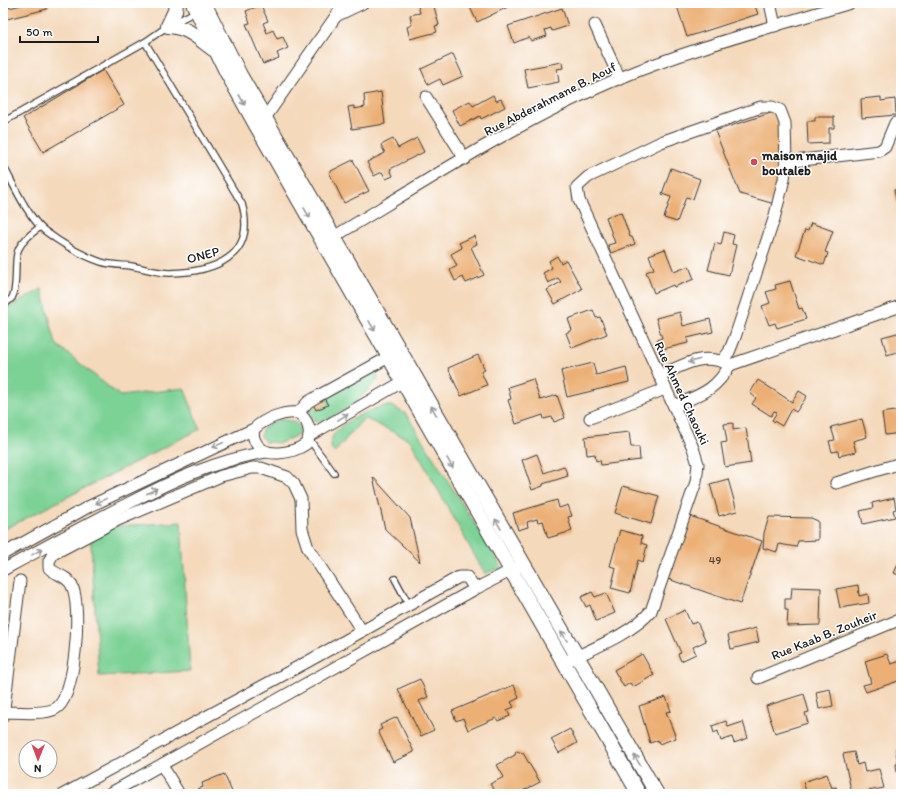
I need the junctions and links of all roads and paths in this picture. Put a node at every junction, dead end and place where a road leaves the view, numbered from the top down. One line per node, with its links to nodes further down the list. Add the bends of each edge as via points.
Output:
1 (176, 3): 9 (street)
2 (346, 3): 7 (street)
3 (363, 3): 7 (street)
4 (770, 3): 10 (street)
5 (850, 3): 10 (street, Rue Abderahmane B. Aouf)
6 (200, 6): 9 (lane); 12 (street); 16 (street, via 240,75)
7 (337, 15): 16 (street)
8 (596, 25): 13 (street)
9 (168, 26): 11 (lane); 12 (street, via 190,31)
10 (775, 26): 13 (street, Rue Abderahmane B. Aouf)
11 (145, 42): 15 (lane); 21 (lane, ONEP, via 242,204 245,231 238,249 227,261 212,266 160,272 92,259 76,252)
12 (217, 51): 16 (street, one-way to 16)
13 (620, 78): 18 (street, Rue Abderahmane B. Aouf, via 565,104)
14 (426, 97): 18 (street)
15 (3, 122)
16 (261, 122): 22 (street)
17 (895, 123): 19 (street, via 882,150)
18 (465, 159): 22 (street, Rue Abderahmane B. Aouf)
19 (786, 162): 26 (street, via 774,220); 27 (street, Rue Ahmed Chaouki, via 785,123 782,114 774,107 761,108 661,142 588,177 577,187 583,208)
20 (3, 165): 21 (lane, ONEP, via 18,194)
21 (40, 226): 23 (lane, via 25,238 17,250 14,293)
22 (329, 240): 25 (street)
23 (3, 306)
24 (901, 306): 26 (street)
25 (395, 354): 28 (street); 31 (street, via 308,402)
26 (726, 363): 27 (street, one-way to 27, via 715,358 700,360); 30 (street, via 723,377 713,388)
27 (659, 376): 29 (street, Rue Ahmed Chaouki)
28 (409, 378): 34 (street, one-way to 28); 40 (street)
29 (665, 389): 30 (street, Rue Ahmed Chaouki); 32 (street)
30 (674, 406): 48 (street, Rue Ahmed Chaouki, via 695,454 698,471 654,604 647,615 628,629)
31 (298, 413): 33 (street, via 282,414); 34 (street, via 308,423)
32 (590, 418)
33 (254, 429): 35 (street, via 256,443); 39 (street, one-way to 39, via 88,507)
34 (309, 438): 35 (street, via 305,445 296,449); 37 (lane)
35 (266, 452): 41 (street, one-way to 35, via 94,520 193,472)
36 (901, 463): 38 (street)
37 (334, 473)
38 (836, 483)
39 (3, 554)
40 (517, 568): 44 (street); 48 (street, one-way to 40); 49 (street)
41 (3, 570)
42 (395, 579): 45 (lane)
43 (20, 581): 51 (street)
44 (475, 589): 45 (street, via 467,577 461,576); 53 (street)
45 (409, 605): 47 (street)
46 (901, 619): 50 (street, Rue Kaab B. Zouheir)
47 (362, 631): 51 (street, via 308,548 302,529 300,499 294,484 279,473 252,468 221,476 118,520 53,554 49,568 72,585 76,595 76,633 71,677 64,699 56,709); 54 (street)
48 (576, 656): 49 (street, Rue Ahmed Chaouki); 58 (street, one-way to 48)
49 (563, 663): 57 (street)
50 (758, 678)
51 (4, 712): 52 (street)
52 (3, 716)
53 (162, 765): 55 (street); 56 (street)
54 (64, 794)
55 (109, 794)
56 (179, 794)
57 (639, 794)
58 (656, 794)

